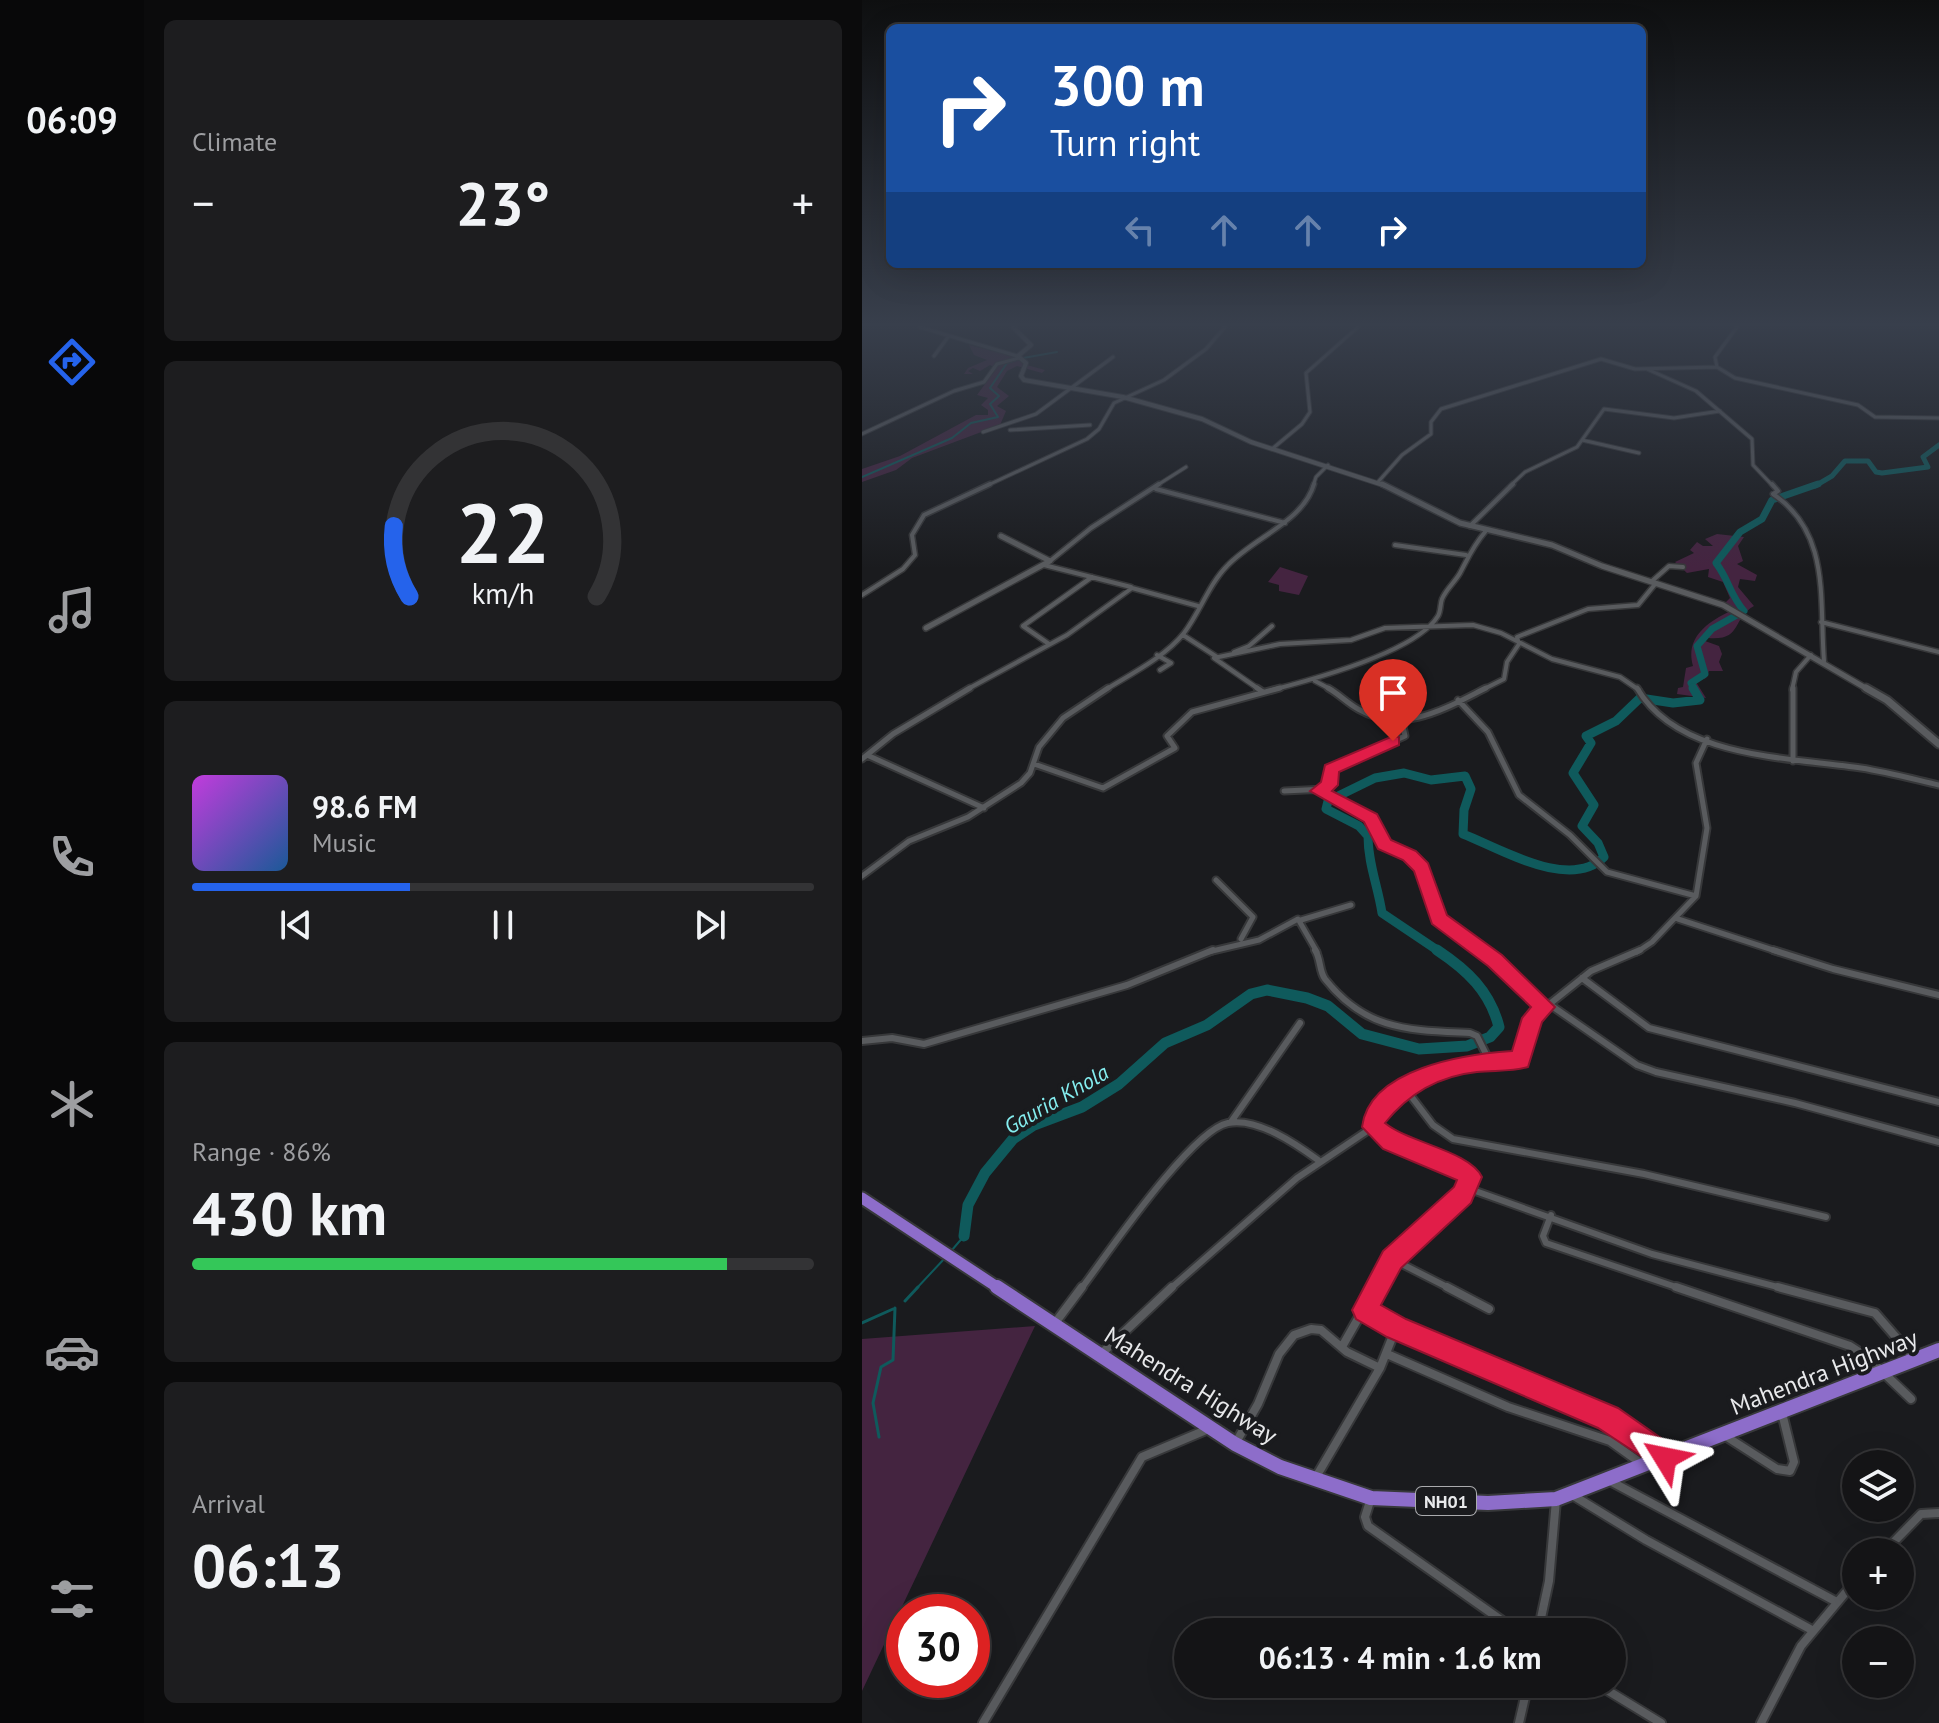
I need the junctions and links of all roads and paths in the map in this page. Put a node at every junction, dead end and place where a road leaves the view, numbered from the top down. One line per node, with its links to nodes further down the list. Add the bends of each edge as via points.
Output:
1 (919, 407): 14 (street)
2 (1045, 407): 12 (street)
3 (1110, 407): 33 (street, via 1087,439 924,515 912,535 915,555)
4 (1160, 407): 16 (street)
5 (1312, 407): 16 (street, via 1311,415)
6 (1446, 407): 20 (street, via 1431,422 1431,434)
7 (1716, 407): 9 (street)
8 (1861, 407): 10 (street, via 1875,417)
9 (1720, 411): 15 (street, via 1674,418 1604,409); 35 (street, via 1752,439 1753,465 1778,491 1773,494 1793,505 1818,557)
10 (1939, 418)
11 (1090, 425): 12 (street)
12 (1005, 430): 13 (street)
13 (983, 432)
14 (862, 434)
15 (1582, 440): 17 (street); 23 (street, via 1557,459 1525,472)
16 (1272, 449): 18 (street)
17 (1639, 453)
18 (1328, 465): 20 (street); 22 (street, via 1311,485 1306,503)
19 (1186, 467): 21 (street)
20 (1378, 482): 23 (street)
21 (1155, 489): 22 (street); 28 (street, via 1091,528)
22 (1285, 523): 34 (street, via 1237,554)
23 (1469, 527): 24 (street)
24 (1485, 532): 27 (street); 31 (street, via 1552,545)
25 (1001, 536): 28 (street)
26 (1395, 545): 27 (street)
27 (1466, 555): 37 (street, via 1439,615)
28 (1047, 563): 30 (street); 38 (street)
29 (1683, 567): 31 (street, via 1672,565)
30 (1092, 577): 32 (street); 41 (street, via 1023,626)
31 (1654, 582): 40 (street, via 1638,605 1588,609 1517,637); 44 (street, via 1732,611)
32 (1132, 588): 34 (street); 41 (street)
33 (862, 595)
34 (1198, 606): 39 (street)
35 (1821, 622): 42 (street); 46 (street)
36 (1272, 626): 45 (street, via 1249,646)
37 (1428, 627): 40 (street, via 1469,624); 45 (street, via 1385,628 1351,640 1280,644); 48 (street, via 1392,649)
38 (926, 628)
39 (1183, 635): 43 (street); 45 (street)
40 (1518, 641): 50 (street, via 1504,679); 52 (street, via 1552,659 1620,677 1643,693 1669,723)
41 (1049, 644): 54 (street, via 937,703)
42 (1939, 652)
43 (1157, 655): 47 (street, via 1171,663); 56 (street, via 1077,706 1039,747)
44 (1812, 655): 46 (street); 55 (street, via 1803,658 1794,680)
45 (1214, 658): 49 (street)
46 (1824, 661): 53 (street, via 1904,712)
47 (1160, 670)
48 (1314, 681): 49 (street); 51 (street, via 1359,710)
49 (1263, 692): 56 (street, via 1192,712 1167,736 1175,748 1103,788)
50 (1458, 700): 51 (street); 63 (street, via 1488,732 1519,795 1598,864 1615,877)
51 (1402, 722): 59 (street, via 1405,736 1343,761 1331,769 1329,785)
52 (1707, 739): 55 (street); 63 (street, via 1696,763 1707,828)
53 (1939, 744)
54 (864, 757): 60 (street)
55 (1793, 761): 57 (street, via 1862,768)
56 (1034, 764): 60 (street, via 1021,783)
57 (1939, 785)
58 (1284, 791): 59 (street)
59 (1318, 791): 70 (street, via 1371,818 1384,844 1422,868 1439,919)
60 (984, 808): 61 (street, via 909,841)
61 (862, 876)
62 (1216, 880): 67 (street, via 1253,917)
63 (1696, 896): 65 (street)
64 (1351, 905): 66 (street)
65 (1678, 919): 68 (street, via 1634,954 1607,962); 69 (street, via 1846,973)
66 (1301, 920): 67 (street, via 1259,940); 73 (street, via 1319,956 1322,976 1355,1009 1399,1030 1477,1036)
67 (1241, 940): 72 (street, via 1127,985 924,1044 892,1038)
68 (1582, 978): 70 (street); 75 (street, via 1649,1028)
69 (1939, 995)
70 (1546, 1005): 73 (street, via 1532,1018 1520,1060); 78 (street, via 1656,1072)
71 (1300, 1023): 76 (street)
72 (862, 1041)
73 (1490, 1062): 74 (street, via 1426,1074)
74 (1404, 1087): 77 (street); 83 (street, via 1433,1125 1453,1139 1644,1174)
75 (1939, 1102)
76 (1231, 1122): 79 (street, via 1271,1132); 87 (street, via 1211,1131 1179,1162)
77 (1373, 1127): 79 (street); 80 (street, via 1407,1151 1469,1174)
78 (1939, 1142)
79 (1318, 1160): 91 (street, via 1185,1272)
80 (1467, 1188): 82 (street); 84 (street)
81 (862, 1198): 87 (highway, Mahendra Highway / NH01)
82 (1551, 1215): 93 (street, via 1652,1254 1875,1313); 95 (street, via 1543,1236 1546,1243 1850,1346)
83 (1826, 1217)
84 (1392, 1259): 85 (street); 86 (street)
85 (1489, 1309)
86 (1365, 1310): 88 (street); 89 (street)
87 (1055, 1324): 91 (highway, Mahendra Highway / NH01)
88 (1396, 1328): 92 (street); 101 (street, via 1608,1418)
89 (1343, 1345): 94 (street); 100 (street, via 1321,1330 1294,1335 1279,1354)
90 (1939, 1350): 93 (highway, Mahendra Highway / NH01)
91 (1100, 1354): 98 (highway, Mahendra Highway / NH01)
92 (1387, 1354): 94 (street); 102 (street, via 1508,1407 1610,1441)
93 (1915, 1360): 95 (highway, Mahendra Highway / NH01)
94 (1380, 1368): 103 (street)
95 (1884, 1372): 96 (street); 97 (highway, Mahendra Highway / NH01)
96 (1911, 1399)
97 (1782, 1412): 99 (highway, Mahendra Highway / NH01); 99 (street, via 1794,1462 1790,1471 1777,1469)
98 (1211, 1428): 100 (highway, Mahendra Highway / NH01); 116 (street, via 1142,1457)
99 (1724, 1435): 101 (highway, Mahendra Highway / NH01)
100 (1235, 1444): 103 (highway, Mahendra Highway / NH01)
101 (1665, 1458): 102 (highway, Mahendra Highway / NH01)
102 (1645, 1466): 104 (highway, Mahendra Highway / NH01)
103 (1316, 1478): 106 (highway, Mahendra Highway / NH01)
104 (1609, 1481): 105 (highway, Mahendra Highway / NH01); 110 (street)
105 (1563, 1496): 106 (highway, Mahendra Highway / NH01, via 1488,1503); 112 (street); 113 (street)
106 (1371, 1498): 111 (street, via 1368,1526)
107 (1939, 1513): 108 (street, via 1921,1514)
108 (1898, 1538)
109 (1842, 1594): 110 (street)
110 (1835, 1601): 113 (street)
111 (1498, 1618)
112 (1541, 1618)
113 (1810, 1629): 119 (street, via 1783,1669)
114 (1525, 1698): 117 (street)
115 (1620, 1698): 118 (street)
116 (985, 1722)
117 (1519, 1723)
118 (1661, 1723)
119 (1761, 1723)

